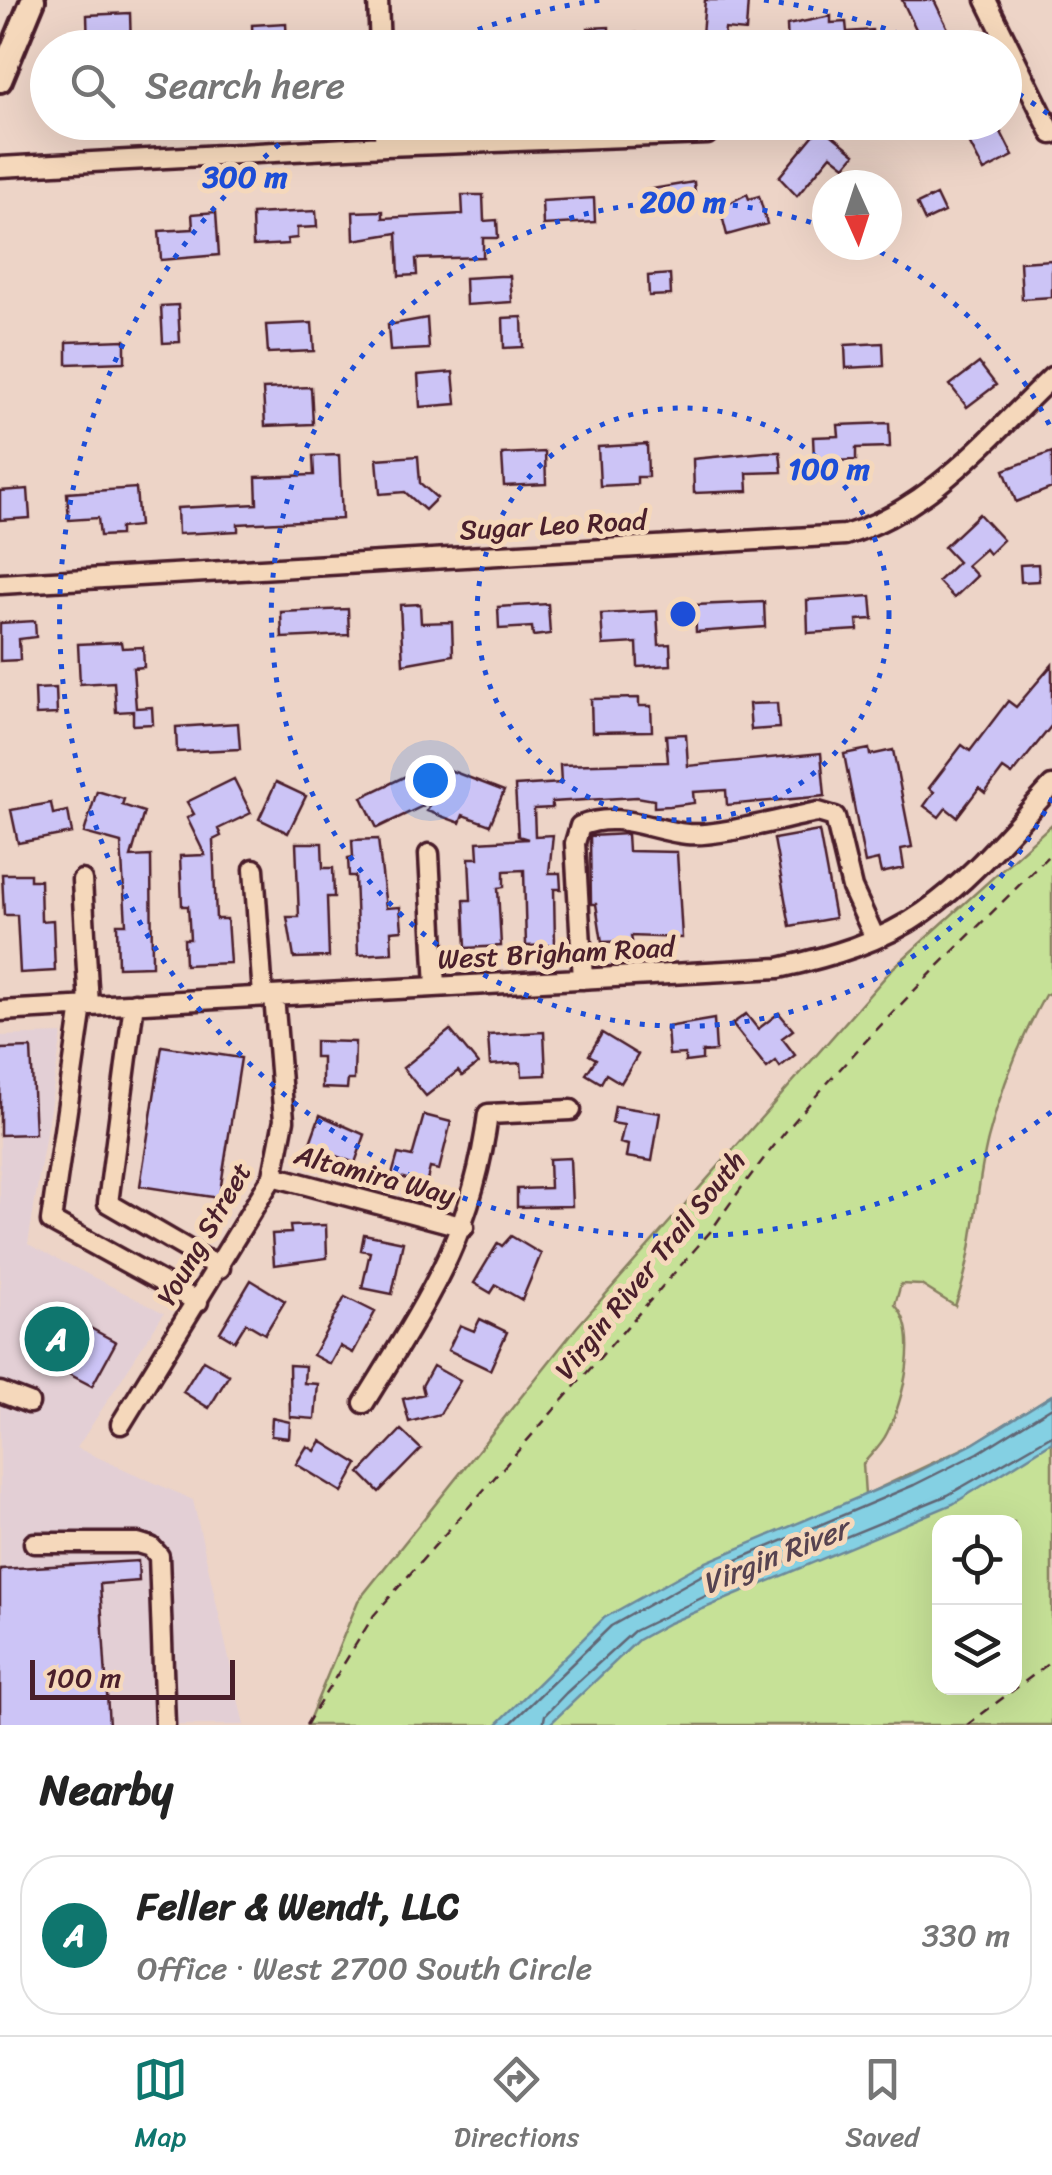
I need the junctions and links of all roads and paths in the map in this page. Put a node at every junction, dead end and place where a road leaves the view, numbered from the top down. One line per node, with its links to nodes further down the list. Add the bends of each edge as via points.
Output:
1 (32, 0): 7 (main road)
2 (378, 0): 4 (street)
3 (986, 0): 5 (street)
4 (379, 30)
5 (1001, 30)
6 (1022, 73): 8 (street)
7 (0, 80)
8 (1052, 134)
9 (384, 140): 11 (street)
10 (546, 140): 11 (street)
11 (384, 146): 12 (street)
12 (0, 167)
13 (1052, 376): 14 (street, Sugar Leo Road, via 920,502 883,524 844,535)
14 (0, 584)
15 (1052, 786): 20 (street, West Brigham Road, via 961,883 922,914)
16 (1052, 852): 39 (path, Virgin River Trail South, via 751,1171 711,1231 374,1614)
17 (429, 854): 22 (street)
18 (254, 869): 23 (street, Young Street)
19 (82, 880): 25 (street)
20 (875, 938): 21 (street, West Brigham Road, via 780,968); 21 (street, via 852,888 835,817 818,812 690,834 597,819 580,826 576,843)
21 (583, 979): 22 (street, West Brigham Road)
22 (436, 987): 23 (street, West Brigham Road)
23 (269, 996): 24 (street, West Brigham Road); 28 (street, Young Street, via 284,1120)
24 (134, 1004): 25 (street, West Brigham Road); 30 (street, via 108,1203)
25 (86, 1006): 26 (street, West Brigham Road); 31 (street, via 51,1221)
26 (0, 1011)
27 (571, 1110): 29 (street, via 488,1114 482,1167)
28 (273, 1176): 29 (street, Altamira Way); 30 (street, Young Street)
29 (464, 1227): 34 (street, via 444,1273)
30 (220, 1268): 31 (street, Young Street)
31 (198, 1302): 35 (street, Young Street)
32 (0, 1392): 33 (street)
33 (29, 1403)
34 (364, 1403)
35 (120, 1424)
36 (34, 1544): 38 (street, via 138,1543 159,1556)
37 (1052, 1661): 40 (path)
38 (165, 1725)
39 (306, 1725)
40 (967, 1725)

